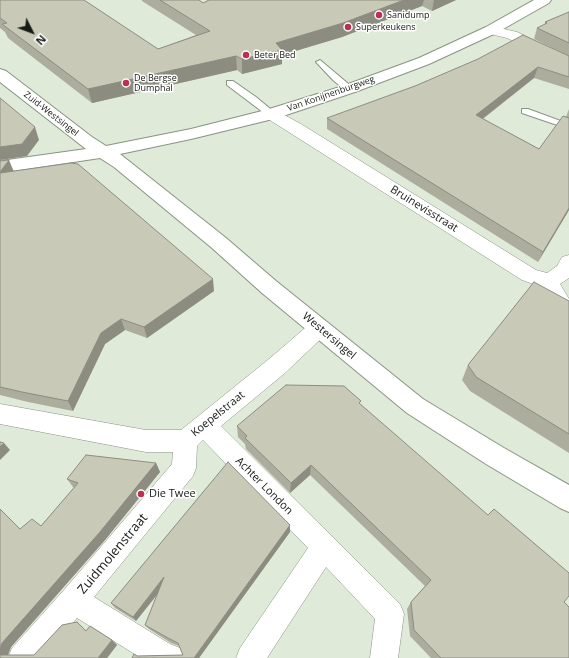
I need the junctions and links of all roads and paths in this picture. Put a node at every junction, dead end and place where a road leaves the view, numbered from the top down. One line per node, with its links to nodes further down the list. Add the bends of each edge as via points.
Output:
1 (544, 0): 2 (main road, Van Konijnenburgweg)
2 (491, 30): 4 (street, via 512,35); 7 (main road, Van Konijnenburgweg, via 424,61)
3 (320, 62): 7 (lane)
4 (569, 64)
5 (0, 74): 11 (main road, Zuid-Westsingel)
6 (230, 83): 9 (lane, via 253,98)
7 (349, 89): 9 (main road, Van Konijnenburgweg)
8 (526, 111): 10 (lane)
9 (270, 114): 11 (main road, Van Konijnenburgweg); 14 (street, Bruinevisstraat, via 529,275)
10 (569, 127)
11 (104, 152): 12 (main road, Van Konijnenburgweg); 16 (main road, Westersingel, via 120,162 219,243)
12 (0, 167)
13 (569, 262): 14 (street, via 564,271)
14 (549, 282): 15 (street, via 561,304)
15 (569, 308)
16 (319, 328): 18 (street, Koepelstraat); 20 (main road, Westersingel, via 415,406)
17 (0, 414): 19 (street, Koepelstraat, via 146,441)
18 (204, 425): 19 (street, Koepelstraat); 21 (street, Achter London)
19 (185, 441): 22 (street, Zuidmolenstraat, via 184,468)
20 (569, 499)
21 (324, 547): 25 (street); 26 (street, Achter London, via 390,614)
22 (74, 600): 23 (street, Zuidmolenstraat); 24 (street)
23 (22, 658)
24 (170, 658)
25 (250, 658)
26 (384, 658)

